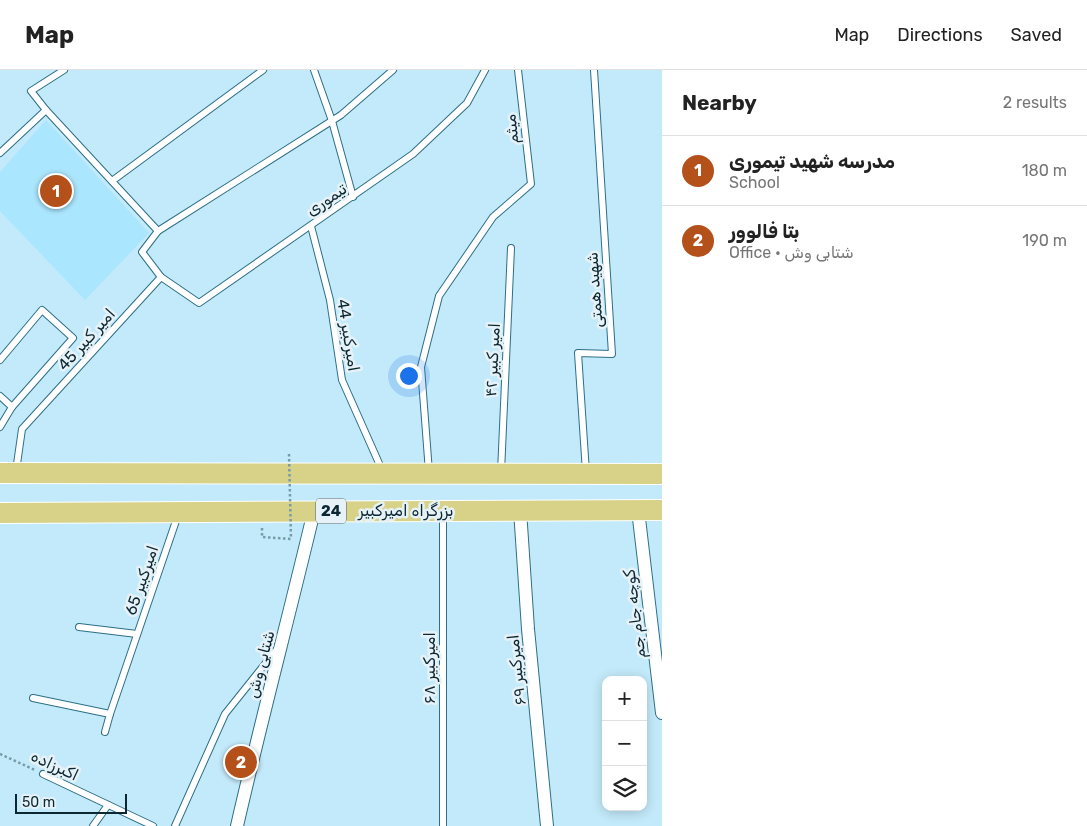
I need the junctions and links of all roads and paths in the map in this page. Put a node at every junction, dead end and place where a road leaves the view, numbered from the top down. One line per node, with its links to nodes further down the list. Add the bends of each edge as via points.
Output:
1 (64, 70): 8 (lane, via 32,91)
2 (263, 70): 11 (lane)
3 (314, 70): 9 (lane)
4 (393, 70): 9 (lane)
5 (485, 70): 12 (lane, تیموری, via 467,103 413,154)
6 (518, 70): 24 (lane, میثم, via 531,184 493,217 439,296 421,367)
7 (594, 70): 26 (lane, شهید همتی, via 612,354 578,353)
8 (46, 110): 10 (lane); 11 (lane)
9 (332, 121): 12 (lane); 14 (lane)
10 (0, 153)
11 (112, 181): 14 (lane)
12 (354, 197): 13 (lane, تیموری)
13 (311, 226): 16 (lane, تیموری, via 199,304); 23 (lane, امیرکبیر 44, via 330,300 342,380)
14 (158, 231): 16 (lane, via 142,252)
15 (511, 248): 25 (lane, امیر کبیر ۴۲)
16 (161, 278): 22 (lane, امیر کبیر 45, via 22,429)
17 (0, 360): 19 (lane, via 42,310 73,338)
18 (0, 396): 19 (lane)
19 (12, 407): 20 (lane)
20 (0, 427)
21 (289, 454): 35 (path, bridge, via 290,539)
22 (8, 473): 23 (main road)
23 (384, 473): 24 (main road)
24 (429, 473): 25 (main road)
25 (501, 473): 26 (main road)
26 (586, 473): 27 (main road)
27 (662, 474)
28 (443, 510): 29 (main road, بزرگراه امیرکبیر / 24); 33 (main road, بزرگراه امیرکبیر / 24); 50 (lane, امیرکبیر ۶۸)
29 (520, 510): 30 (main road, بزرگراه امیرکبیر / 24); 51 (street, امیرکبیر ۶۹)
30 (638, 510): 31 (main road, بزرگراه امیرکبیر / 24); 40 (street, کوچه جام جم)
31 (662, 510)
32 (180, 511): 33 (main road, بزرگراه امیرکبیر / 24); 34 (main road, بزرگراه امیرکبیر / 24); 37 (lane, امیرکبیر 65)
33 (314, 511): 38 (street, شتابی وش)
34 (0, 513)
35 (262, 537)
36 (79, 627): 37 (lane)
37 (137, 634): 41 (lane, امیرکبیر 65)
38 (283, 642): 48 (lane, via 225,714); 49 (street, شتابی وش)
39 (33, 698): 41 (lane)
40 (662, 713)
41 (110, 714): 42 (lane, امیرکبیر 65)
42 (106, 732)
43 (0, 754): 44 (path, اکبرزاده)
44 (43, 774): 45 (lane, اکبرزاده)
45 (108, 805): 46 (lane); 47 (lane, اکبرزاده)
46 (93, 826)
47 (153, 826)
48 (175, 826)
49 (238, 826)
50 (443, 826)
51 (546, 826)

